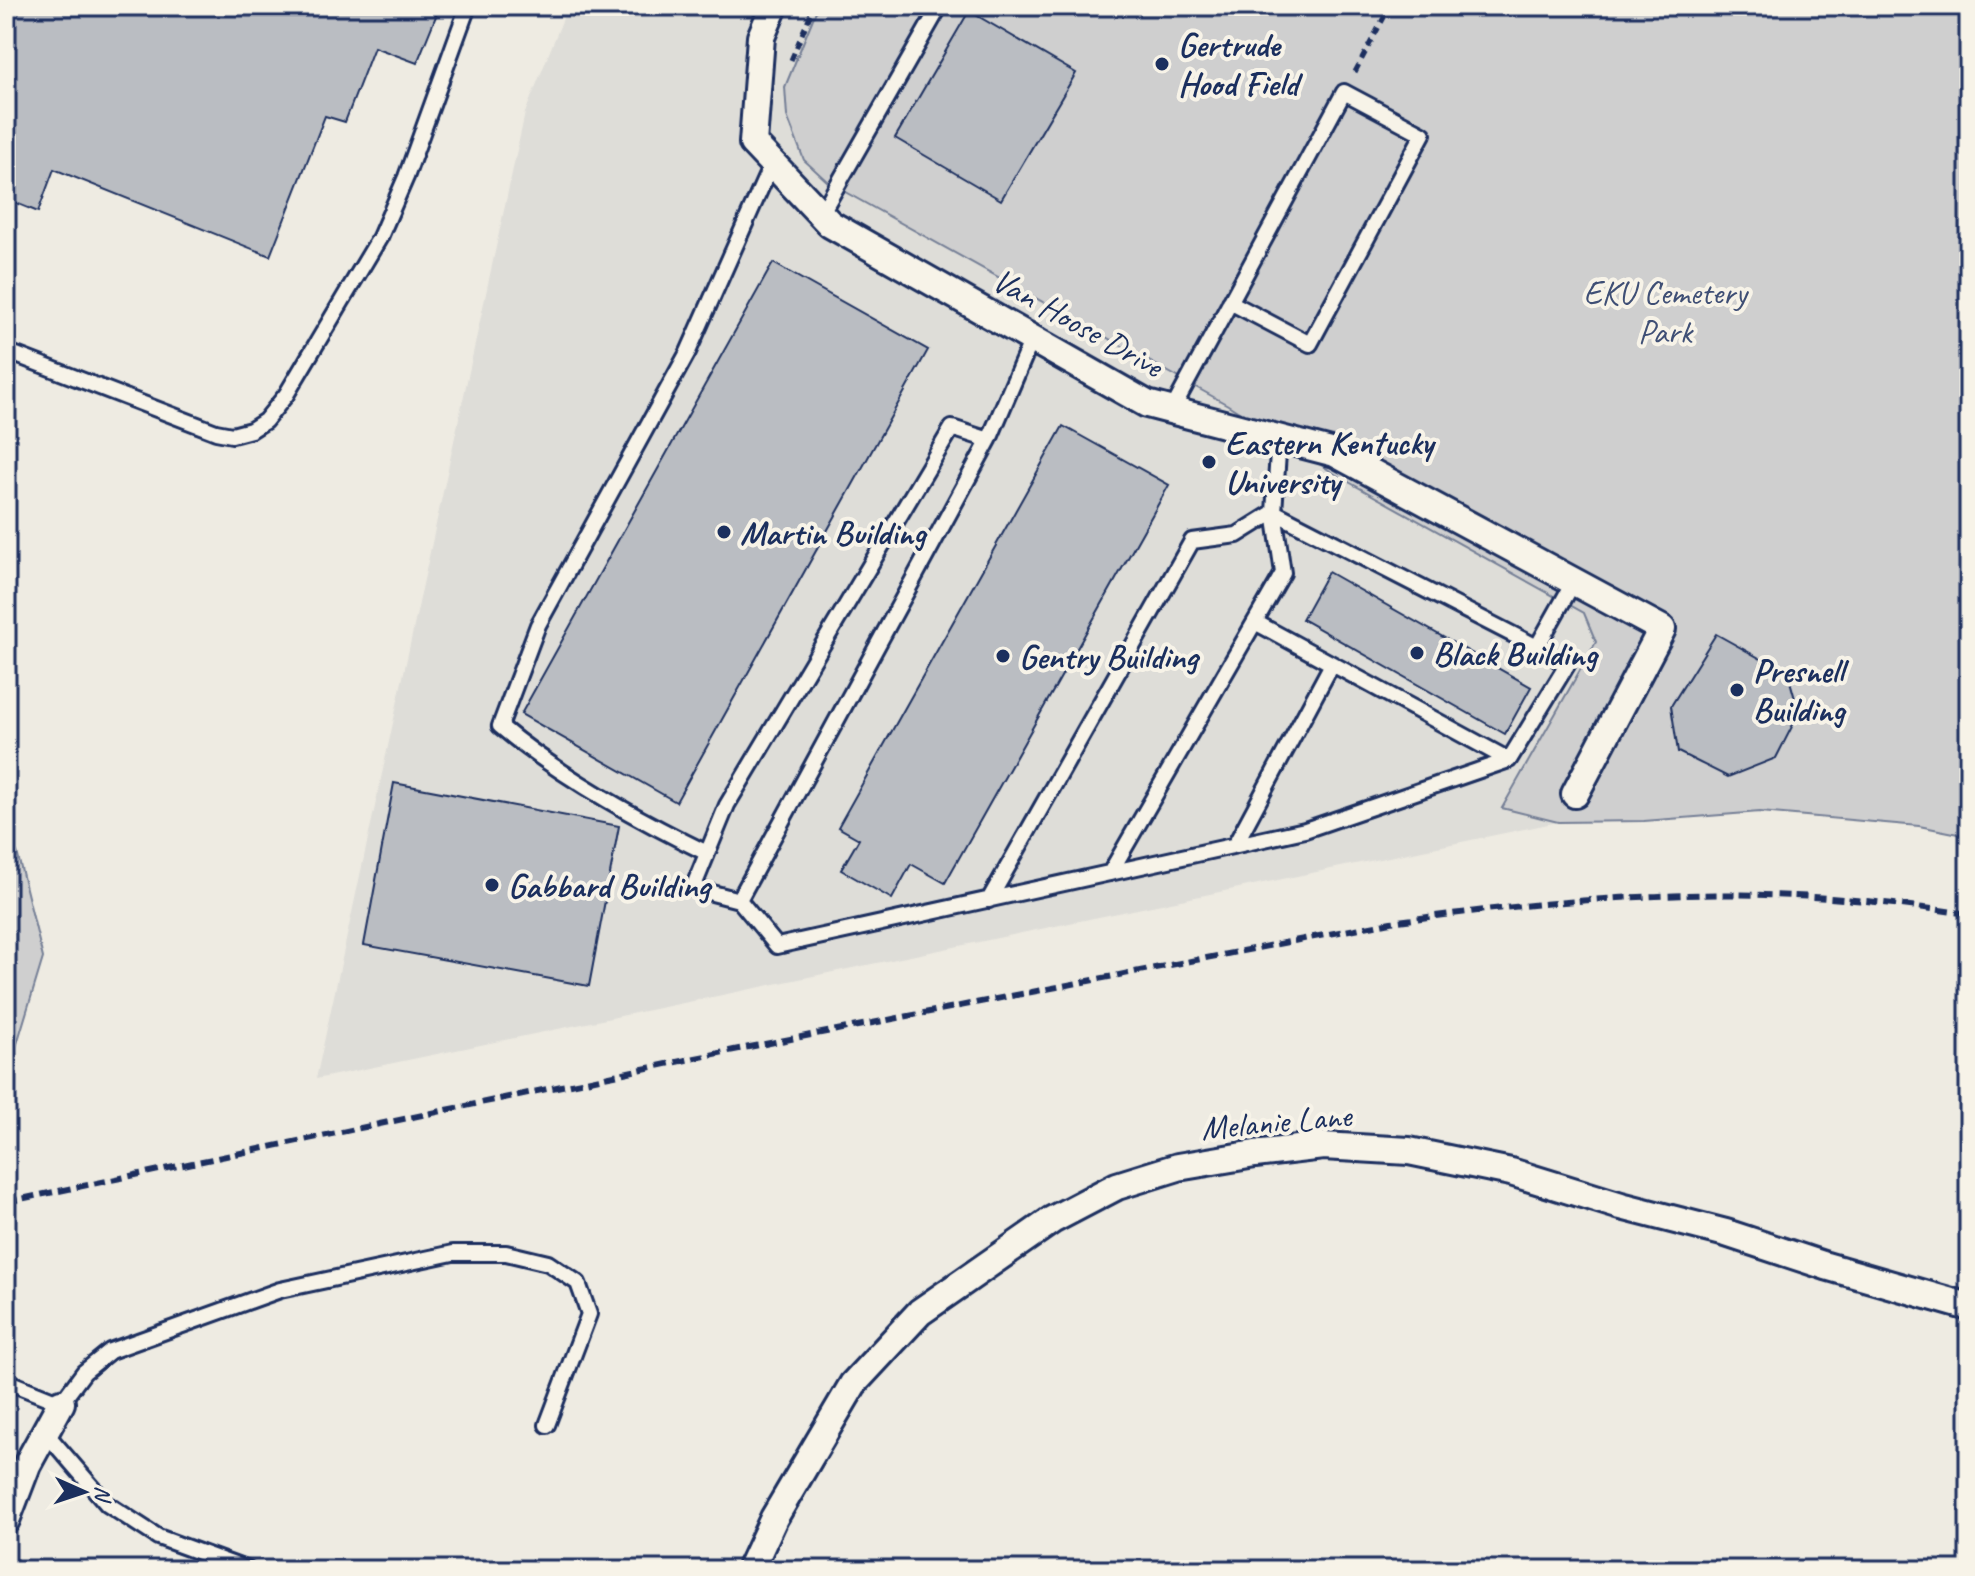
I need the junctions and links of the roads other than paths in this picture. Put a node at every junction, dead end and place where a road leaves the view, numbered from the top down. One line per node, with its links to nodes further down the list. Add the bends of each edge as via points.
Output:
1 (468, 6): 8 (lane, via 380,237 286,395 265,421 232,435 216,432)
2 (774, 6): 4 (street, Van Hoose Drive, via 761,37 753,143)
3 (937, 11): 5 (lane)
4 (772, 163): 5 (street, Van Hoose Drive); 20 (lane, via 688,352 538,625 500,726 535,756)
5 (821, 214): 7 (street, Van Hoose Drive, via 830,224)
6 (1230, 302): 6 (lane, via 1310,344 1423,134 1344,92); 9 (lane)
7 (1032, 339): 9 (street, Van Hoose Drive, via 1147,404); 11 (lane)
8 (6, 351)
9 (1172, 410): 10 (street, Van Hoose Drive)
10 (1279, 438): 12 (lane); 13 (street, Van Hoose Drive, via 1335,453)
11 (989, 440): 20 (lane, via 952,428 727,805); 22 (lane)
12 (1274, 512): 14 (lane, via 1283,573); 15 (lane); 23 (lane, via 1237,535 1192,541)
13 (1573, 583): 15 (lane); 18 (street, Van Hoose Drive, via 1662,629)
14 (1255, 622): 16 (lane); 21 (lane)
15 (1537, 647): 17 (lane, via 1567,665)
16 (1332, 664): 17 (lane); 19 (lane)
17 (1509, 760): 19 (lane, via 1305,830)
18 (1575, 794)
19 (1235, 845): 21 (lane)
20 (707, 853): 22 (lane, via 693,888)
21 (1110, 873): 23 (lane)
22 (739, 900): 23 (lane, via 777,946)
23 (989, 900)
24 (1969, 1307): 31 (street, Melanie Lane, via 1511,1172 1409,1151 1323,1146 1178,1167 1117,1186 1052,1220 920,1312 853,1384 774,1518)
25 (6, 1381): 26 (lane)
26 (61, 1403): 27 (lane, via 84,1372 110,1351 280,1290 453,1253 506,1253 548,1263 578,1283 589,1314); 28 (street)
27 (547, 1425)
28 (44, 1431): 29 (street); 30 (lane, via 107,1504 158,1537)
29 (6, 1520)
30 (248, 1570)
31 (750, 1570)

